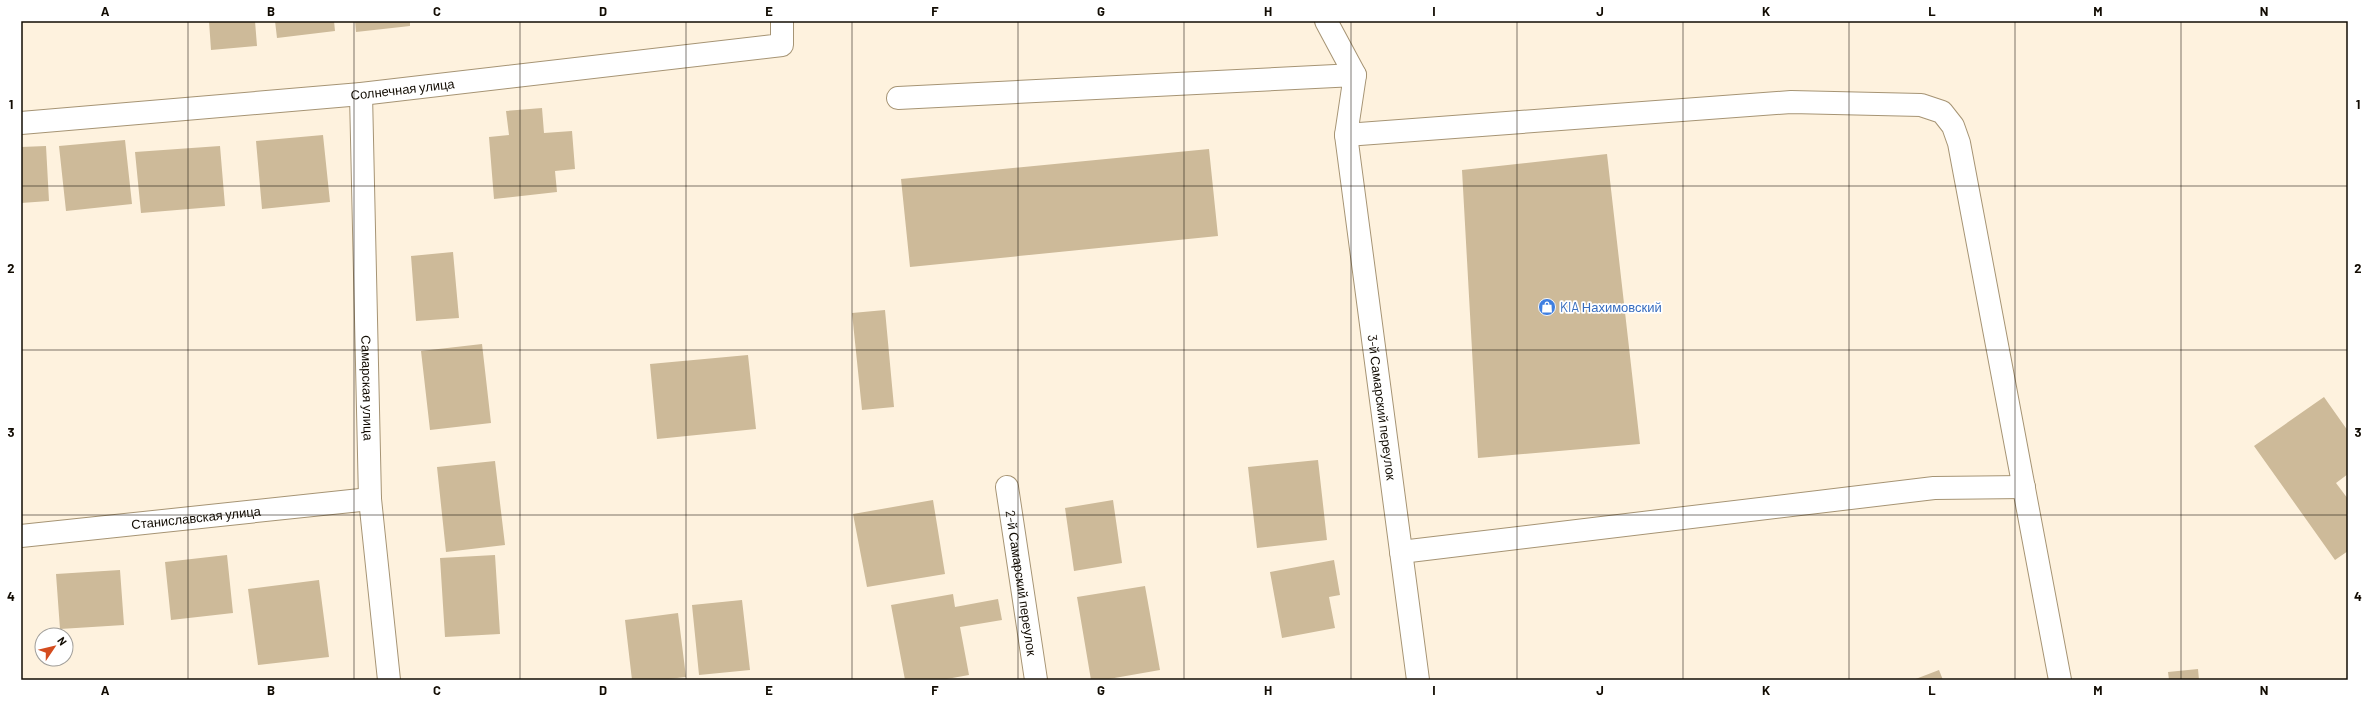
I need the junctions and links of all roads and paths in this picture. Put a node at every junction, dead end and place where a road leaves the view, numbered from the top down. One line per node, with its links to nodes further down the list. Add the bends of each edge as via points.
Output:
1 (782, 21): 4 (street, Солнечная улица, via 782,45)
2 (1326, 21): 3 (street)
3 (1355, 75): 5 (street); 7 (street, 3-й Самарский переулок)
4 (361, 94): 6 (street, Солнечная улица); 10 (street, Самарская улица)
5 (898, 98)
6 (21, 123)
7 (1346, 135): 9 (street, via 1791,102 1921,105 1942,112 1953,126 1960,143); 12 (street, 3-й Самарский переулок)
8 (1007, 487): 14 (street, 2-й Самарский переулок)
9 (2024, 487): 12 (street, via 1934,488); 16 (street)
10 (370, 499): 11 (street, Станиславская улица); 13 (street, Самарская улица)
11 (21, 536)
12 (1401, 552): 15 (street, 3-й Самарский переулок)
13 (389, 680)
14 (1036, 680)
15 (1418, 680)
16 (2060, 680)

